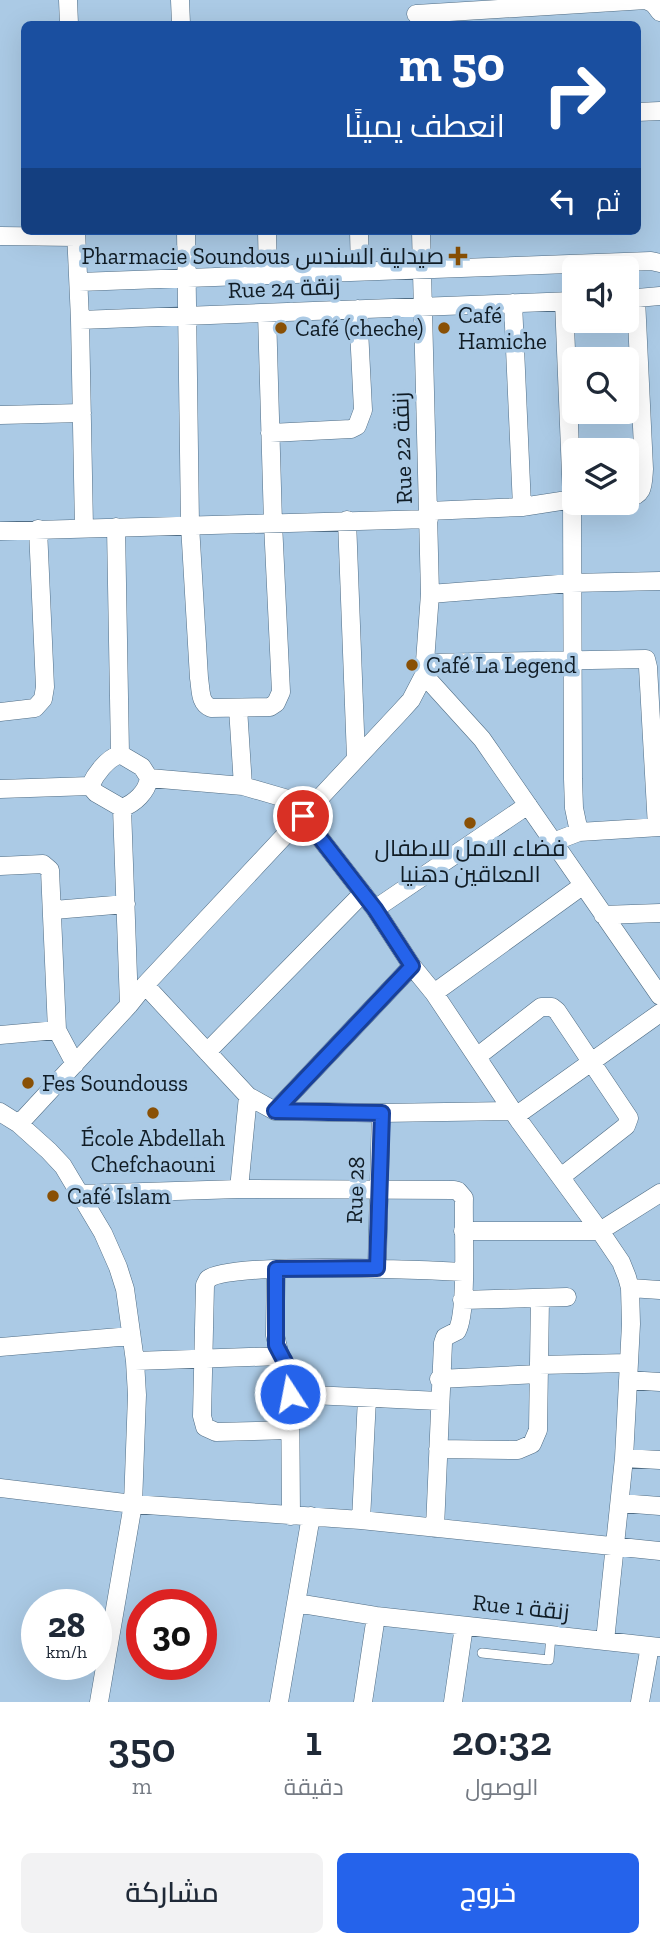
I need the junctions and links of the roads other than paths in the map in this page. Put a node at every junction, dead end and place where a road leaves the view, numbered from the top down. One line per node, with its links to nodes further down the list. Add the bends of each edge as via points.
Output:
1 (68, 0): 5 (street)
2 (180, 0): 6 (street)
3 (660, 12): 4 (street, via 646,0)
4 (415, 13)
5 (69, 21)
6 (181, 21)
7 (660, 111): 8 (street)
8 (641, 112)
9 (38, 235): 15 (street)
10 (76, 235): 21 (street)
11 (186, 235): 20 (street)
12 (267, 235): 19 (street)
13 (359, 235): 18 (street)
14 (421, 235): 17 (street, Rue 22 زنقة)
15 (0, 236)
16 (660, 263): 17 (street, Rue 24 زنقة)
17 (422, 269): 18 (street, Rue 24 زنقة); 25 (street, Rue 22 زنقة)
18 (360, 271): 19 (street, Rue 24 زنقة)
19 (268, 275): 20 (street, Rue 24 زنقة)
20 (187, 278): 21 (street, Rue 24 زنقة); 28 (street)
21 (79, 282): 29 (street)
22 (562, 301): 24 (street, Rue 24 زنقة)
23 (647, 301): 35 (street, via 644,469)
24 (513, 303): 25 (street, Rue 24 زنقة); 37 (street)
25 (422, 307): 26 (street, Rue 24 زنقة); 38 (street, Rue 22 زنقة)
26 (358, 310): 27 (street, Rue 24 زنقة); 33 (street, via 363,410 358,426)
27 (267, 313): 28 (street, Rue 24 زنقة); 33 (street)
28 (188, 316): 29 (street, Rue 24 زنقة); 42 (street)
29 (80, 320): 31 (street)
30 (570, 333): 34 (street)
31 (82, 413): 32 (street); 44 (street)
32 (0, 415)
33 (271, 433): 41 (street)
34 (572, 438)
35 (639, 494)
36 (562, 501): 37 (street)
37 (522, 507): 38 (street)
38 (429, 515): 40 (street); 49 (street, Rue 22 زنقة)
39 (573, 515): 48 (street)
40 (347, 520): 41 (street); 55 (street)
41 (273, 523): 42 (street); 52 (street, via 281,692 270,707)
42 (190, 525): 43 (street); 52 (street, via 202,700 211,708)
43 (116, 527): 44 (street); 54 (street)
44 (84, 528): 45 (street)
45 (38, 530): 46 (street); 53 (street, via 43,699 35,708)
46 (0, 531)
47 (660, 581): 48 (street)
48 (571, 583): 49 (street); 50 (street)
49 (430, 594): 51 (street, Rue 22 زنقة)
50 (572, 660): 51 (street); 63 (street, via 642,658 648,662); 64 (street, via 574,808)
51 (425, 669): 55 (street, via 411,700); 60 (street)
52 (238, 708): 58 (street)
53 (0, 712)
54 (120, 754): 56 (street, via 142,767); 57 (street)
55 (356, 758): 62 (street)
56 (149, 778): 58 (street); 61 (street, via 136,800)
57 (90, 786): 59 (street); 61 (street)
58 (243, 786): 62 (street)
59 (0, 789)
60 (528, 805): 65 (street); 71 (street)
61 (122, 808): 69 (street)
62 (308, 811): 68 (street); 75 (street)
63 (658, 827): 64 (street)
64 (579, 832): 65 (street)
65 (553, 842): 67 (street)
66 (0, 866): 70 (street, via 47,866)
67 (582, 886): 73 (street); 76 (street)
68 (363, 892): 71 (street); 82 (street)
69 (126, 904): 70 (street); 78 (street)
70 (54, 909): 80 (street)
71 (375, 909): 74 (street)
72 (660, 913): 73 (street)
73 (603, 915): 77 (street)
74 (412, 966): 76 (street); 87 (street)
75 (145, 985): 78 (street); 82 (street)
76 (434, 993): 83 (street)
77 (660, 996)
78 (129, 1006): 85 (street)
79 (660, 1013): 84 (street)
80 (57, 1030): 81 (street); 85 (street)
81 (0, 1035)
82 (206, 1052): 86 (street)
83 (478, 1056): 84 (street, via 546,1006 556,1011); 90 (street)
84 (590, 1062): 90 (street); 92 (street, via 626,1113 628,1123)
85 (75, 1064): 91 (street)
86 (248, 1096): 87 (street); 93 (street)
87 (275, 1111): 89 (street)
88 (0, 1112): 91 (street)
89 (382, 1113): 90 (street); 94 (street, Rue 28)
90 (515, 1113): 92 (street)
91 (19, 1124): 96 (street, via 50,1151)
92 (561, 1177): 98 (street)
93 (239, 1189): 94 (street); 96 (street)
94 (379, 1189): 97 (street, via 458,1191 464,1198); 99 (street, Rue 28)
95 (660, 1193): 98 (street)
96 (80, 1194): 107 (street, via 118,1267)
97 (463, 1231): 98 (street); 101 (street)
98 (600, 1231): 102 (street, via 621,1262)
99 (377, 1268): 100 (street); 101 (street)
100 (276, 1269): 109 (street, via 219,1273 208,1279); 110 (street, via 275,1335)
101 (463, 1272): 106 (street)
102 (630, 1288): 103 (street); 113 (street)
103 (660, 1290)
104 (567, 1297): 105 (street)
105 (540, 1298): 106 (street); 112 (street)
106 (462, 1300): 114 (street, via 460,1327 443,1340)
107 (131, 1336): 108 (street); 111 (street)
108 (0, 1347)
109 (204, 1358): 110 (street); 111 (street); 119 (street, via 205,1427 216,1432)
110 (282, 1358): 116 (street)
111 (135, 1361): 125 (street)
112 (539, 1370): 113 (street); 114 (street); 120 (street, via 538,1430 532,1444 518,1450)
113 (628, 1372): 115 (street); 121 (street)
114 (439, 1378): 118 (street)
115 (660, 1382)
116 (290, 1394): 117 (street); 119 (street)
117 (367, 1398): 118 (street); 129 (street)
118 (439, 1401): 120 (street)
119 (290, 1430): 127 (street)
120 (438, 1449): 130 (street)
121 (624, 1458): 122 (street); 124 (street)
122 (660, 1460)
123 (0, 1488): 125 (street)
124 (621, 1503): 126 (street); 131 (street)
125 (133, 1504): 127 (street); 140 (street)
126 (660, 1506)
127 (291, 1516): 128 (street)
128 (311, 1516): 129 (street); 133 (street)
129 (361, 1520): 130 (street)
130 (435, 1528): 131 (street)
131 (617, 1547): 132 (street); 137 (street)
132 (660, 1551)
133 (296, 1603): 134 (street, Rue 1 زنقة); 141 (street)
134 (376, 1616): 135 (street, Rue 1 زنقة); 142 (street)
135 (464, 1626): 136 (street, Rue 1 زنقة); 143 (street)
136 (551, 1635): 137 (street, Rue 1 زنقة); 139 (lane, via 549,1660)
137 (605, 1641): 138 (street, Rue 1 زنقة)
138 (655, 1647): 144 (street)
139 (482, 1654)
140 (99, 1702)
141 (279, 1702)
142 (363, 1702)
143 (453, 1702)
144 (640, 1702)

